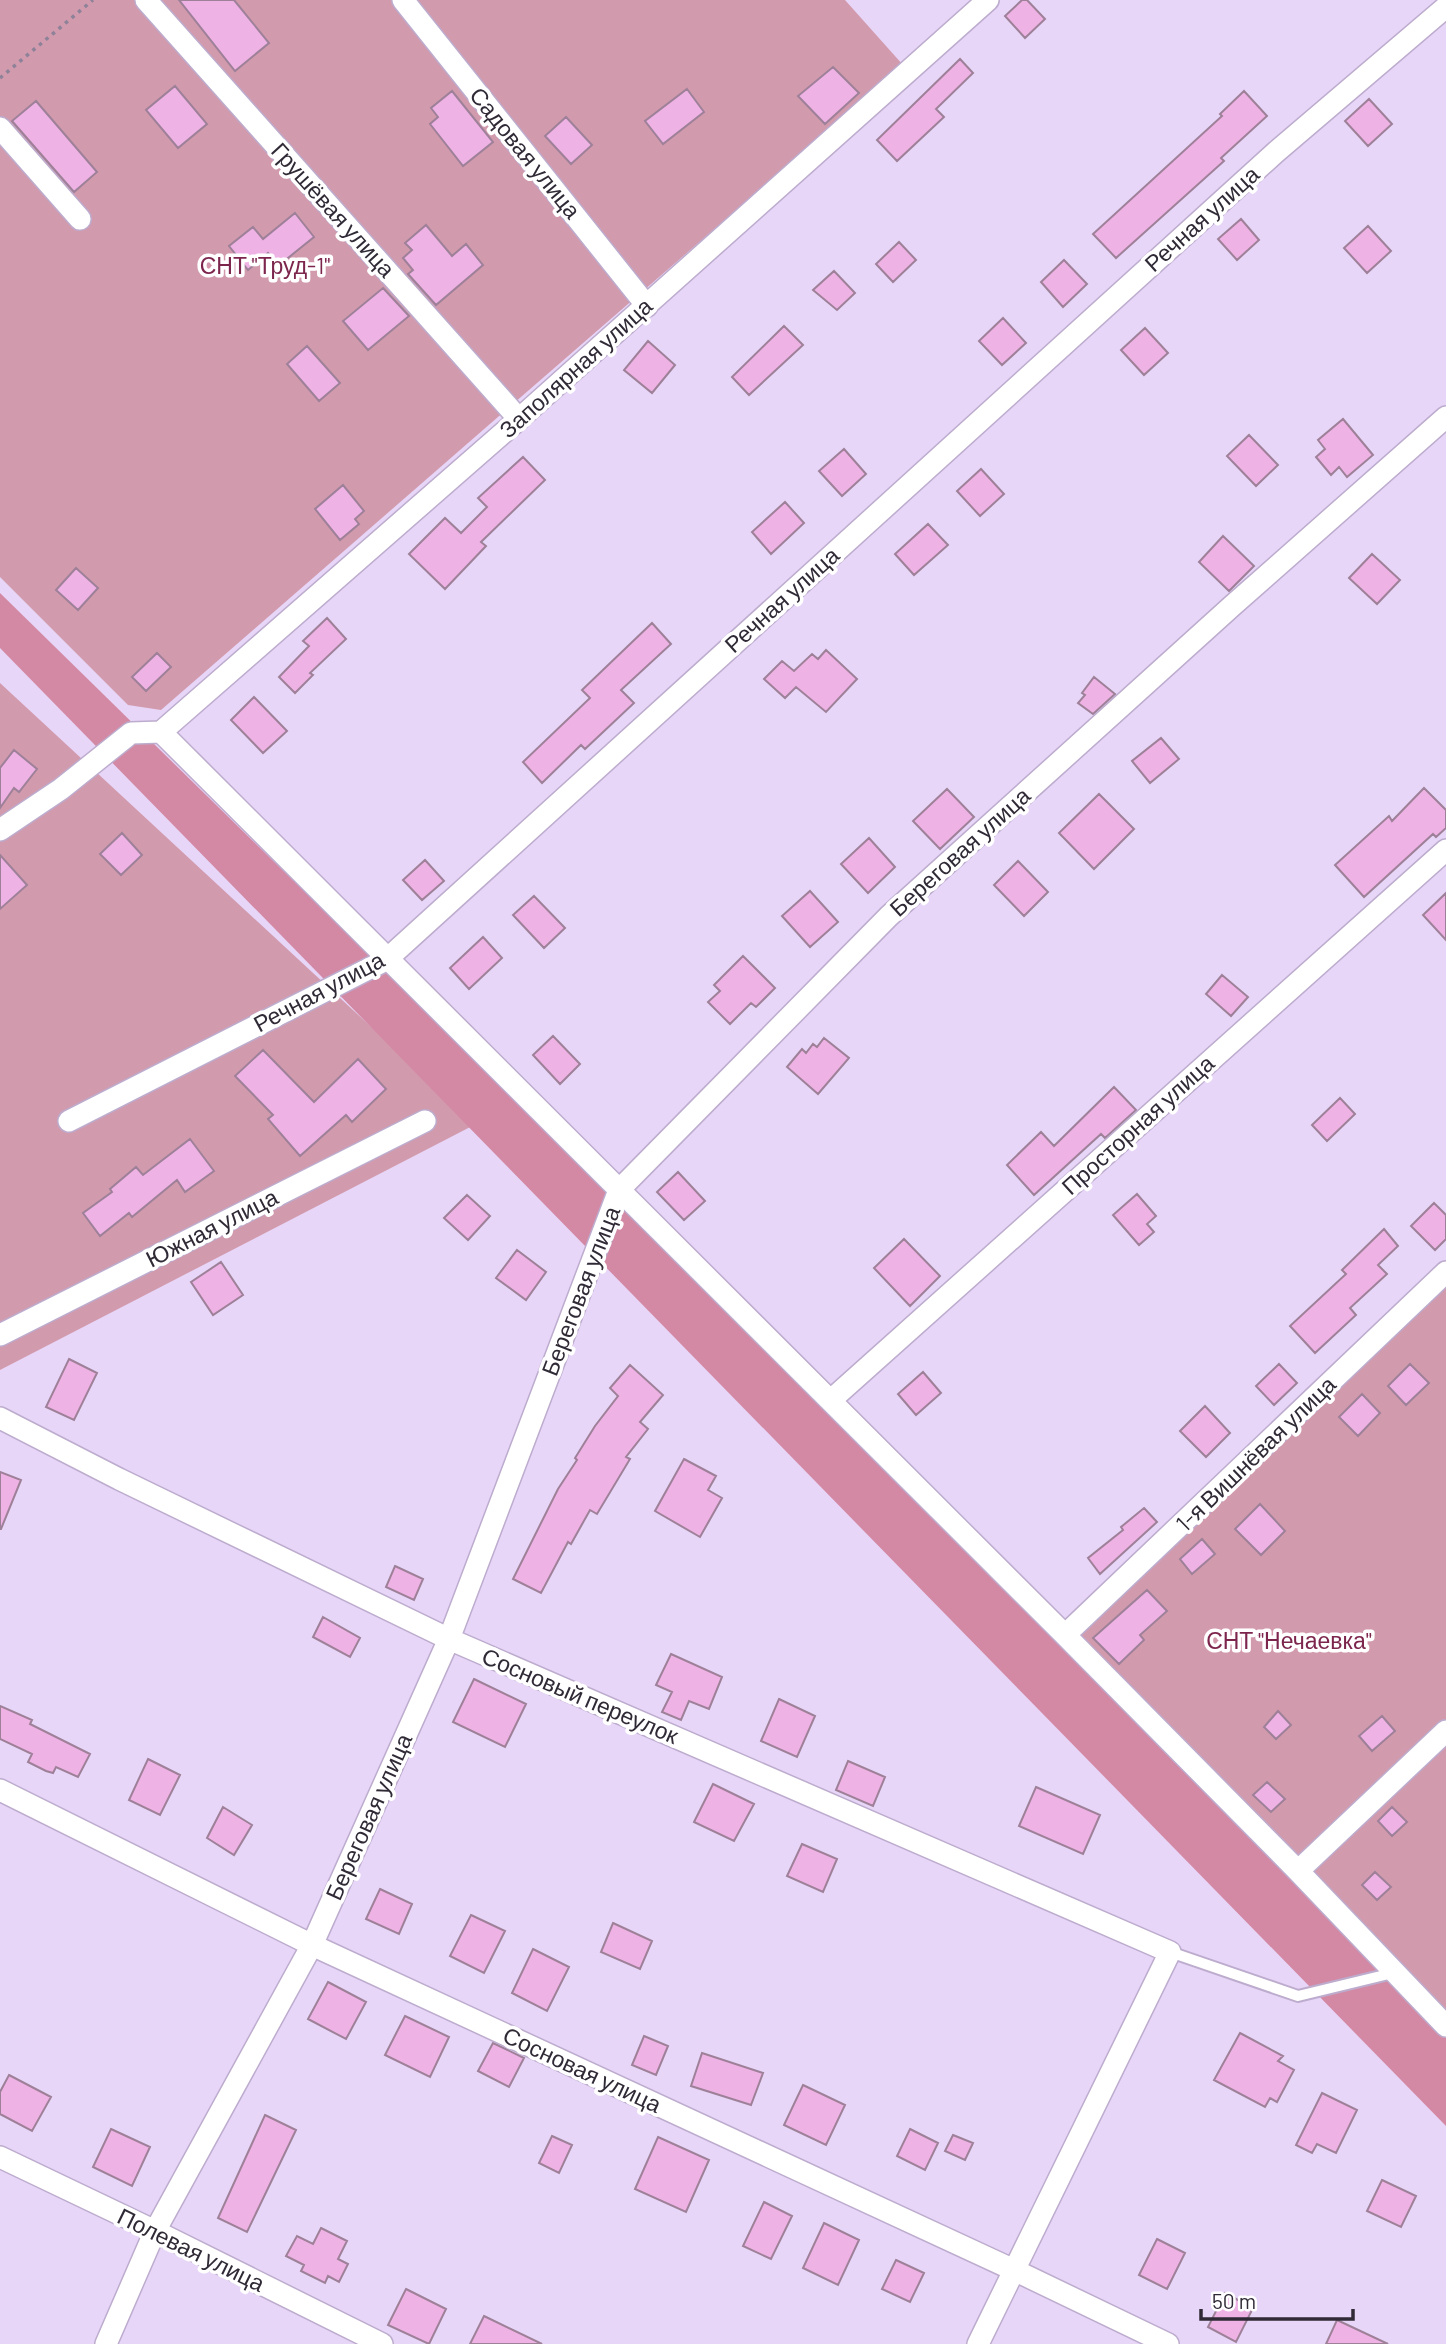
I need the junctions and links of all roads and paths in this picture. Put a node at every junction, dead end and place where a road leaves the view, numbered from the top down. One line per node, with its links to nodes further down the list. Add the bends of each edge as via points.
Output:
1 (93, 0): 6 (path)
2 (146, 0): 11 (street, Грушёвая улица)
3 (403, 0): 9 (street, Садовая улица)
4 (988, 0): 9 (street, Заполярная улица)
5 (1446, 7): 15 (street, Речная улица, via 1276,152)
6 (0, 78)
7 (0, 128): 8 (street)
8 (80, 219)
9 (647, 306): 11 (street, Заполярная улица)
10 (1446, 417): 18 (street, Береговая улица, via 889,916)
11 (519, 419): 12 (street, Заполярная улица)
12 (161, 732): 13 (street, via 131,733); 15 (street)
13 (0, 830)
14 (1446, 850): 21 (street, Просторная улица)
15 (386, 960): 16 (street, Речная улица); 18 (street)
16 (69, 1121)
17 (425, 1122): 20 (street, Южная улица)
18 (619, 1190): 21 (street); 24 (street, Береговая улица)
19 (1446, 1272): 23 (street, 1-я Вишнёвая улица)
20 (0, 1335)
21 (831, 1400): 23 (street)
22 (0, 1418): 24 (street, Сосновый переулок)
23 (1065, 1635): 27 (street)
24 (449, 1639): 28 (street, Береговая улица); 29 (street, Сосновый переулок)
25 (1446, 1731): 27 (street)
26 (0, 1790): 28 (street, Сосновая улица)
27 (1298, 1871): 30 (street)
28 (312, 1945): 33 (street, Береговая улица); 34 (street, Сосновая улица)
29 (1170, 1952): 30 (lane, via 1298,1996); 34 (street)
30 (1393, 1973): 31 (street)
31 (1446, 2026)
32 (0, 2157): 33 (street, Полевая улица)
33 (155, 2231): 35 (street, Береговая улица); 36 (street, Полевая улица)
34 (1014, 2270): 37 (street); 38 (street, Сосновая улица)
35 (106, 2344)
36 (382, 2344)
37 (978, 2344)
38 (1168, 2344)

